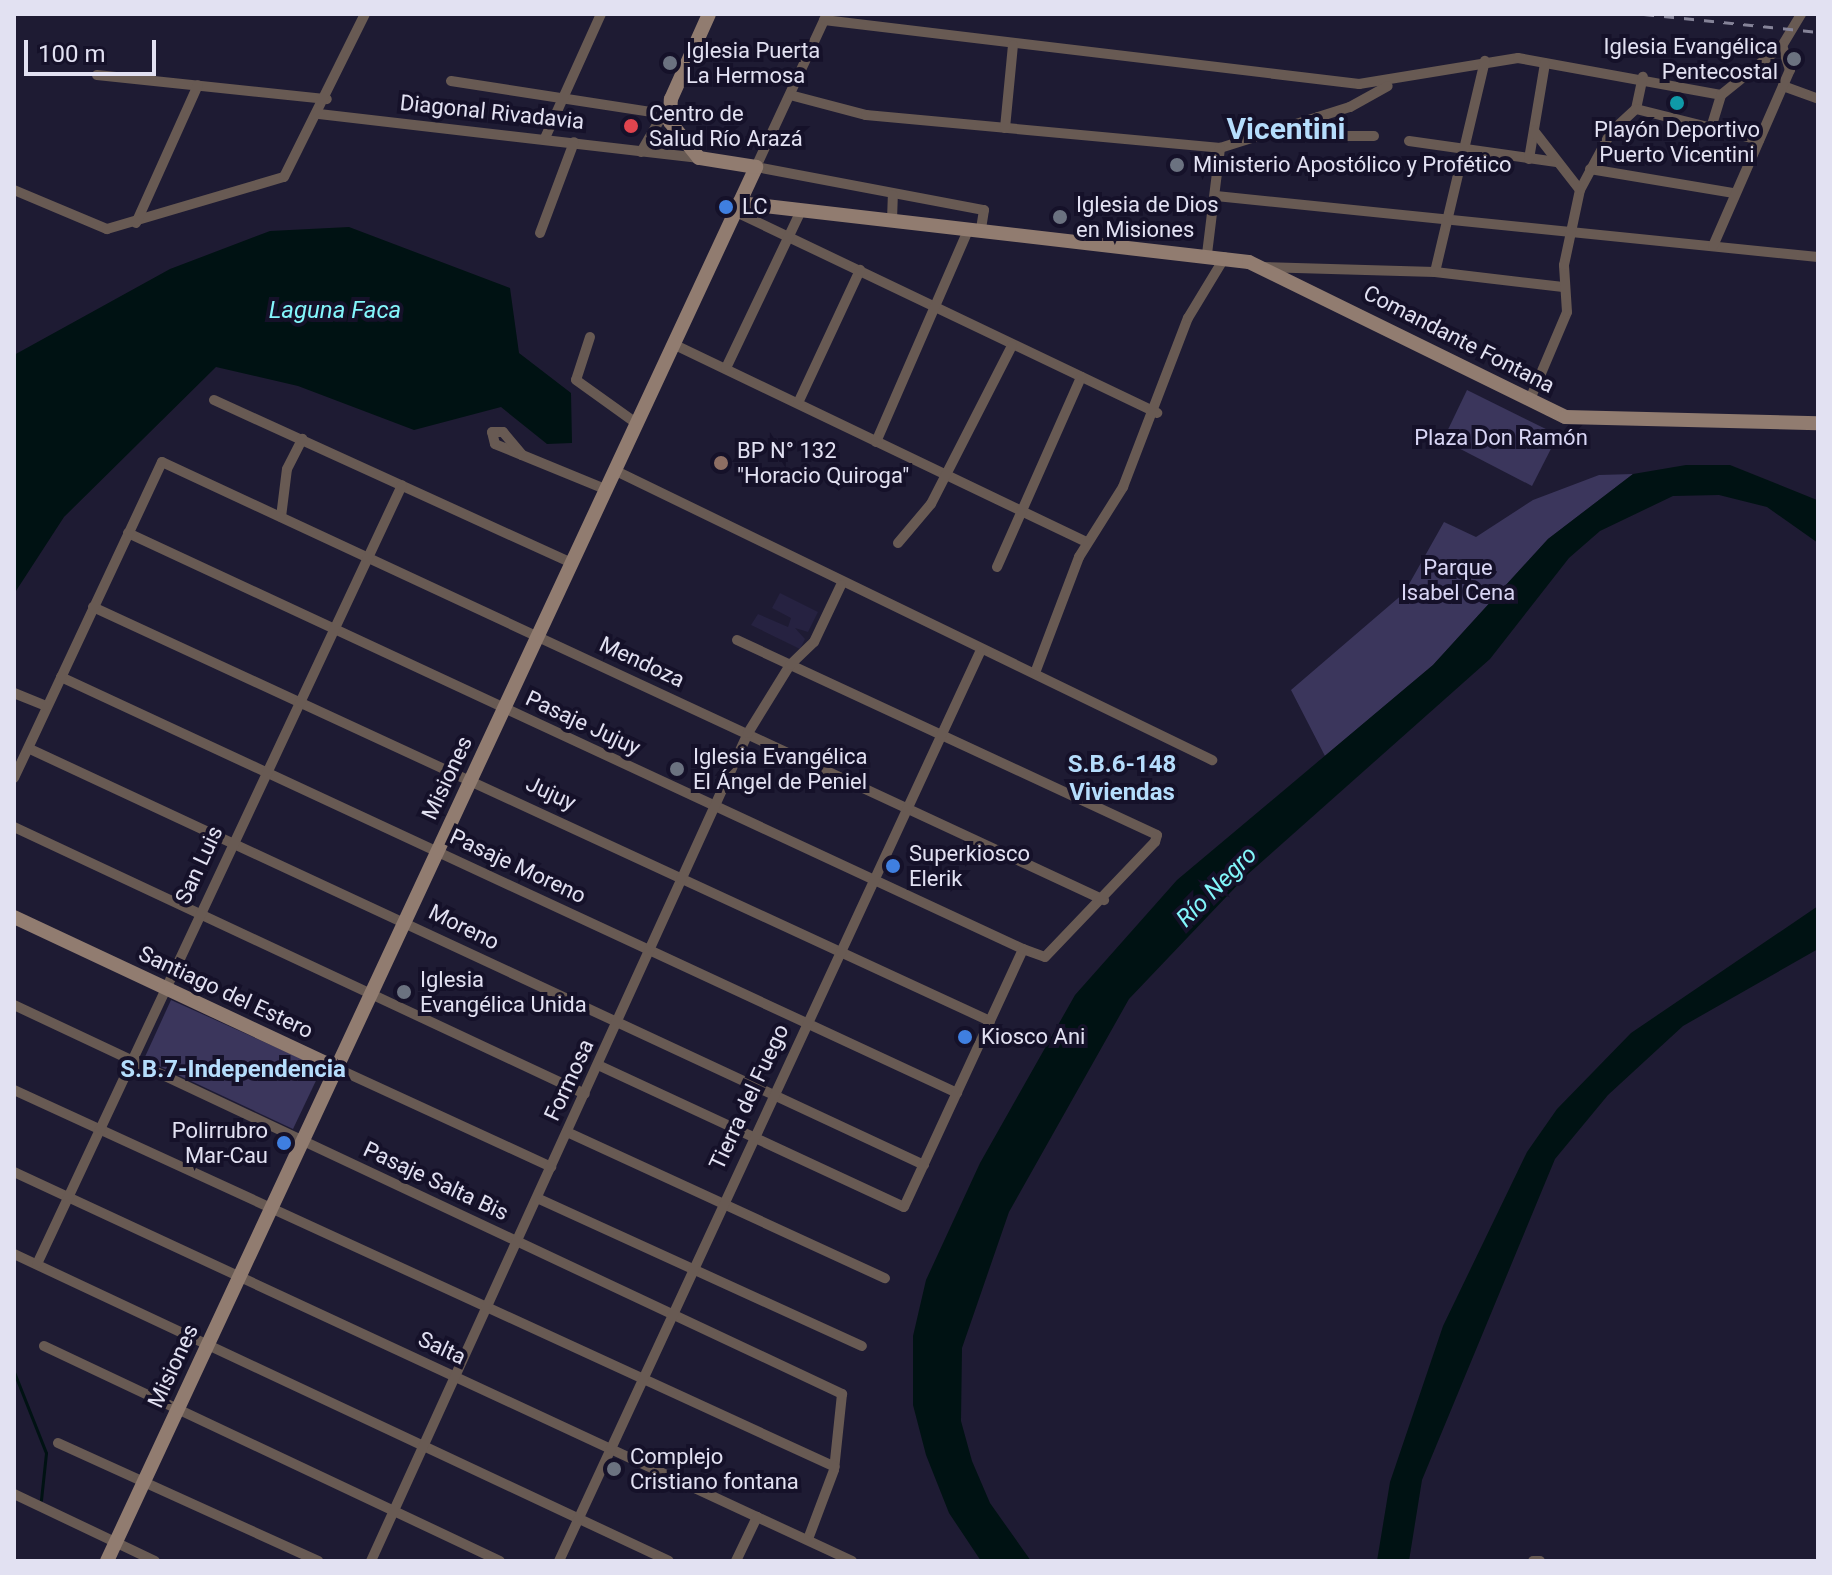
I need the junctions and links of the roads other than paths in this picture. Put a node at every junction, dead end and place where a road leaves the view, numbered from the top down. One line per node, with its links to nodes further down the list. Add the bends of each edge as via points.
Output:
1 (365, 14): 19 (street)
2 (601, 14): 18 (street)
3 (709, 14): 20 (street)
4 (1801, 14): 7 (street)
5 (825, 17): 6 (street); 16 (street, Misiones)
6 (1013, 45): 13 (street); 26 (street)
7 (1782, 46): 15 (street, via 1790,70); 17 (street)
8 (1485, 61): 9 (street); 13 (street); 34 (street)
9 (1545, 63): 11 (street); 28 (street)
10 (97, 75): 14 (street)
11 (1643, 77): 17 (street); 22 (street)
12 (451, 81): 18 (street)
13 (1391, 84): 25 (street)
14 (198, 85): 19 (street); 52 (street)
15 (1783, 86): 21 (street); 31 (street)
16 (790, 95): 26 (street, via 854,114); 40 (street, Misiones)
17 (1721, 95): 27 (street)
18 (562, 98): 24 (street); 30 (street)
19 (327, 99): 23 (street)
20 (671, 99): 24 (street); 37 (street, via 670,122)
21 (1818, 99)
22 (1636, 109): 27 (street); 41 (street, via 1611,132)
23 (319, 114): 30 (street, Diagonal Rivadavia); 52 (street, via 284,177)
24 (663, 114): 36 (street)
25 (1318, 117): 29 (street, via 1345,136); 35 (street)
26 (1005, 128): 35 (street)
27 (1711, 128): 31 (street)
28 (1534, 131): 38 (street); 39 (street)
29 (1374, 136)
30 (545, 138): 33 (street, Diagonal Rivadavia)
31 (1759, 140): 44 (street)
32 (1409, 141): 34 (street)
33 (574, 142): 36 (street, Diagonal Rivadavia); 55 (street)
34 (1463, 147): 38 (street); 51 (street)
35 (1220, 148): 46 (street)
36 (641, 152): 37 (street, Diagonal Rivadavia)
37 (699, 158): 40 (street, Diagonal Rivadavia)
38 (1529, 159): 39 (street)
39 (1557, 162): 43 (street)
40 (756, 167): 45 (street); 48 (street, Misiones)
41 (1590, 169): 43 (street); 44 (street)
42 (14, 190): 52 (street, via 107,229)
43 (1580, 190): 57 (street)
44 (1734, 193): 58 (street)
45 (893, 195): 47 (street); 50 (street)
46 (1216, 196): 51 (street); 59 (street)
47 (941, 203): 53 (street); 54 (street, via 984,210)
48 (736, 207): 49 (street, Comandante Fontana); 56 (street); 68 (street, Misiones)
49 (801, 211): 50 (street, Comandante Fontana); 56 (street)
50 (892, 220): 53 (street, Comandante Fontana)
51 (1447, 220): 57 (street); 64 (street)
52 (136, 223)
53 (938, 225): 54 (street, Comandante Fontana)
54 (975, 229): 59 (street, Comandante Fontana); 66 (street)
55 (540, 233)
56 (788, 235): 63 (street); 70 (street)
57 (1576, 235): 58 (street); 65 (street)
58 (1713, 246): 61 (street)
59 (1207, 254): 60 (street, Comandante Fontana)
60 (1225, 257): 62 (street, Comandante Fontana); 75 (street, via 1188,318)
61 (1818, 257)
62 (1263, 267): 64 (street); 72 (street, Comandante Fontana)
63 (860, 270): 66 (street); 74 (street)
64 (1435, 272): 65 (street)
65 (1563, 287): 72 (street, via 1567,312)
66 (936, 306): 69 (street); 79 (street)
67 (590, 337): 76 (street, via 576,380)
68 (673, 344): 70 (street); 76 (street, Misiones)
69 (1012, 346): 71 (street); 82 (street)
70 (726, 368): 74 (street)
71 (1081, 377): 75 (street); 85 (street)
72 (1531, 397): 77 (street, Comandante Fontana, via 1565,417)
73 (214, 400): 78 (street)
74 (798, 403): 79 (street)
75 (1157, 413): 88 (street)
76 (636, 423): 81 (street, Misiones)
77 (1818, 423)
78 (302, 439): 83 (street); 86 (street, via 287,469)
79 (876, 442): 82 (street)
80 (522, 455): 84 (street)
81 (614, 470): 84 (street, Misiones); 93 (street)
82 (946, 474): 85 (street); 89 (street)
83 (402, 485): 90 (street, San Luis); 91 (street)
84 (605, 489): 91 (street, Misiones)
85 (1023, 508): 88 (street); 92 (street)
86 (281, 517): 87 (street, Mendoza, via 162,462); 90 (street, Mendoza)
87 (128, 533): 94 (street); 95 (street, Pasaje Jujuy)
88 (1087, 542): 100 (street)
89 (898, 543)
90 (369, 557): 95 (street, San Luis); 96 (street, Mendoza)
91 (571, 563): 96 (street, Misiones)
92 (997, 567)
93 (841, 585): 98 (street); 99 (street, Formosa, via 814,642)
94 (93, 607): 101 (street, via 94,620); 103 (street, Jujuy)
95 (333, 629): 103 (street, San Luis); 105 (street, Pasaje Jujuy)
96 (536, 635): 105 (street, Misiones); 106 (street, Mendoza)
97 (737, 640): 99 (street)
98 (980, 652): 100 (street); 107 (street, Tierra del Fuego)
99 (790, 665): 106 (street, Formosa); 107 (street)
100 (1035, 673): 109 (street)
101 (61, 677): 104 (street); 110 (street, Pasaje Moreno)
102 (14, 693): 104 (street)
103 (300, 701): 110 (street, San Luis); 112 (street, Jujuy)
104 (46, 706): 108 (street)
105 (504, 708): 112 (street, Misiones); 113 (street, Pasaje Jujuy)
106 (748, 733): 113 (street, Formosa); 114 (street, Mendoza)
107 (941, 736): 114 (street, Tierra del Fuego); 120 (street, via 1157,835)
108 (30, 749): 111 (street); 116 (street, Moreno)
109 (1212, 760)
110 (268, 771): 116 (street, San Luis); 117 (street, Pasaje Moreno)
111 (14, 778)
112 (471, 778): 117 (street, Misiones); 118 (street, Jujuy)
113 (716, 807): 118 (street, Formosa); 119 (street, Pasaje Jujuy)
114 (904, 809): 119 (street, Tierra del Fuego); 120 (street, Mendoza)
115 (14, 827): 121 (street)
116 (234, 842): 121 (street, San Luis); 123 (street, Moreno)
117 (437, 851): 123 (street, Misiones); 126 (street, Pasaje Moreno)
118 (686, 877): 124 (street, Jujuy); 126 (street, Formosa)
119 (872, 879): 124 (street, Tierra del Fuego); 125 (street, Pasaje Jujuy)
120 (1104, 900): 125 (street, via 1045,957)
121 (200, 914): 127 (street, San Luis); 128 (street)
122 (14, 917): 127 (street, Santiago del Estero)
123 (405, 921): 128 (street, Misiones); 131 (street, Moreno)
124 (840, 949): 130 (street, Jujuy); 132 (street, Tierra del Fuego)
125 (1023, 949): 130 (street)
126 (652, 951): 131 (street, Formosa); 132 (street, Pasaje Moreno)
127 (167, 989): 133 (street, San Luis); 135 (street, Santiago del Estero)
128 (371, 994): 135 (street, Misiones); 138 (street)
129 (14, 1005): 133 (street, Pasaje Salta Bis)
130 (990, 1021): 137 (street)
131 (618, 1023): 134 (street, Formosa); 139 (street, Moreno)
132 (806, 1023): 137 (street, Pasaje Moreno); 139 (street, Tierra del Fuego)
133 (132, 1062): 140 (street, San Luis); 143 (street, Pasaje Salta Bis)
134 (598, 1065): 138 (street, Formosa); 142 (street)
135 (336, 1068): 143 (street, Misiones); 145 (street, Santiago del Estero)
136 (14, 1090): 140 (street)
137 (957, 1093): 144 (street)
138 (585, 1094): 141 (street, Formosa)
139 (773, 1094): 142 (street, Tierra del Fuego); 144 (street, Moreno)
140 (98, 1129): 147 (street, San Luis); 150 (street)
141 (567, 1132): 145 (street, Formosa); 149 (street)
142 (752, 1137): 144 (street, via 904,1207); 149 (street, Tierra del Fuego)
143 (302, 1140): 150 (street, Misiones); 151 (street, Pasaje Salta Bis)
144 (924, 1165)
145 (551, 1167): 148 (street, Formosa)
146 (14, 1172): 147 (street, Salta)
147 (68, 1197): 153 (street, San Luis); 155 (street, Salta)
148 (537, 1198): 151 (street, Formosa); 154 (street)
149 (722, 1203): 154 (street, Tierra del Fuego); 156 (street)
150 (271, 1209): 155 (street, Misiones); 157 (street)
151 (517, 1241): 157 (street, Formosa); 158 (street, Pasaje Salta Bis)
152 (14, 1254): 153 (street)
153 (37, 1264): 159 (street)
154 (690, 1269): 158 (street, Tierra del Fuego); 161 (street)
155 (239, 1277): 159 (street, Misiones); 162 (street, Salta)
156 (885, 1278)
157 (486, 1308): 162 (street, Formosa); 163 (street)
158 (670, 1311): 163 (street, Tierra del Fuego); 168 (street, Pasaje Salta Bis, via 842,1394)
159 (207, 1345): 164 (street, Misiones); 166 (street)
160 (44, 1346): 164 (street)
161 (862, 1346)
162 (455, 1376): 166 (street, Formosa); 167 (street, Salta)
163 (642, 1380): 167 (street, Tierra del Fuego); 168 (street)
164 (176, 1412): 169 (street, Misiones); 171 (street)
165 (58, 1443): 169 (street)
166 (424, 1444): 171 (street, Formosa); 173 (street)
167 (612, 1449): 172 (street, Salta); 173 (street, Tierra del Fuego)
168 (835, 1467): 174 (street)
169 (144, 1481): 175 (street, Misiones); 178 (street)
170 (14, 1494): 175 (street)
171 (393, 1513): 179 (street, Formosa); 180 (street)
172 (757, 1517): 174 (street, Salta); 183 (street)
173 (579, 1518): 181 (street, Tierra del Fuego); 182 (street)
174 (808, 1539): 184 (street, Salta)
175 (115, 1543): 176 (street, Misiones); 177 (street)
176 (107, 1561)
177 (155, 1561)
178 (318, 1561)
179 (371, 1561)
180 (500, 1561)
181 (559, 1561)
182 (669, 1561)
183 (736, 1561)
184 (852, 1561)
185 (1533, 1561): 186 (street)
186 (1540, 1561)

